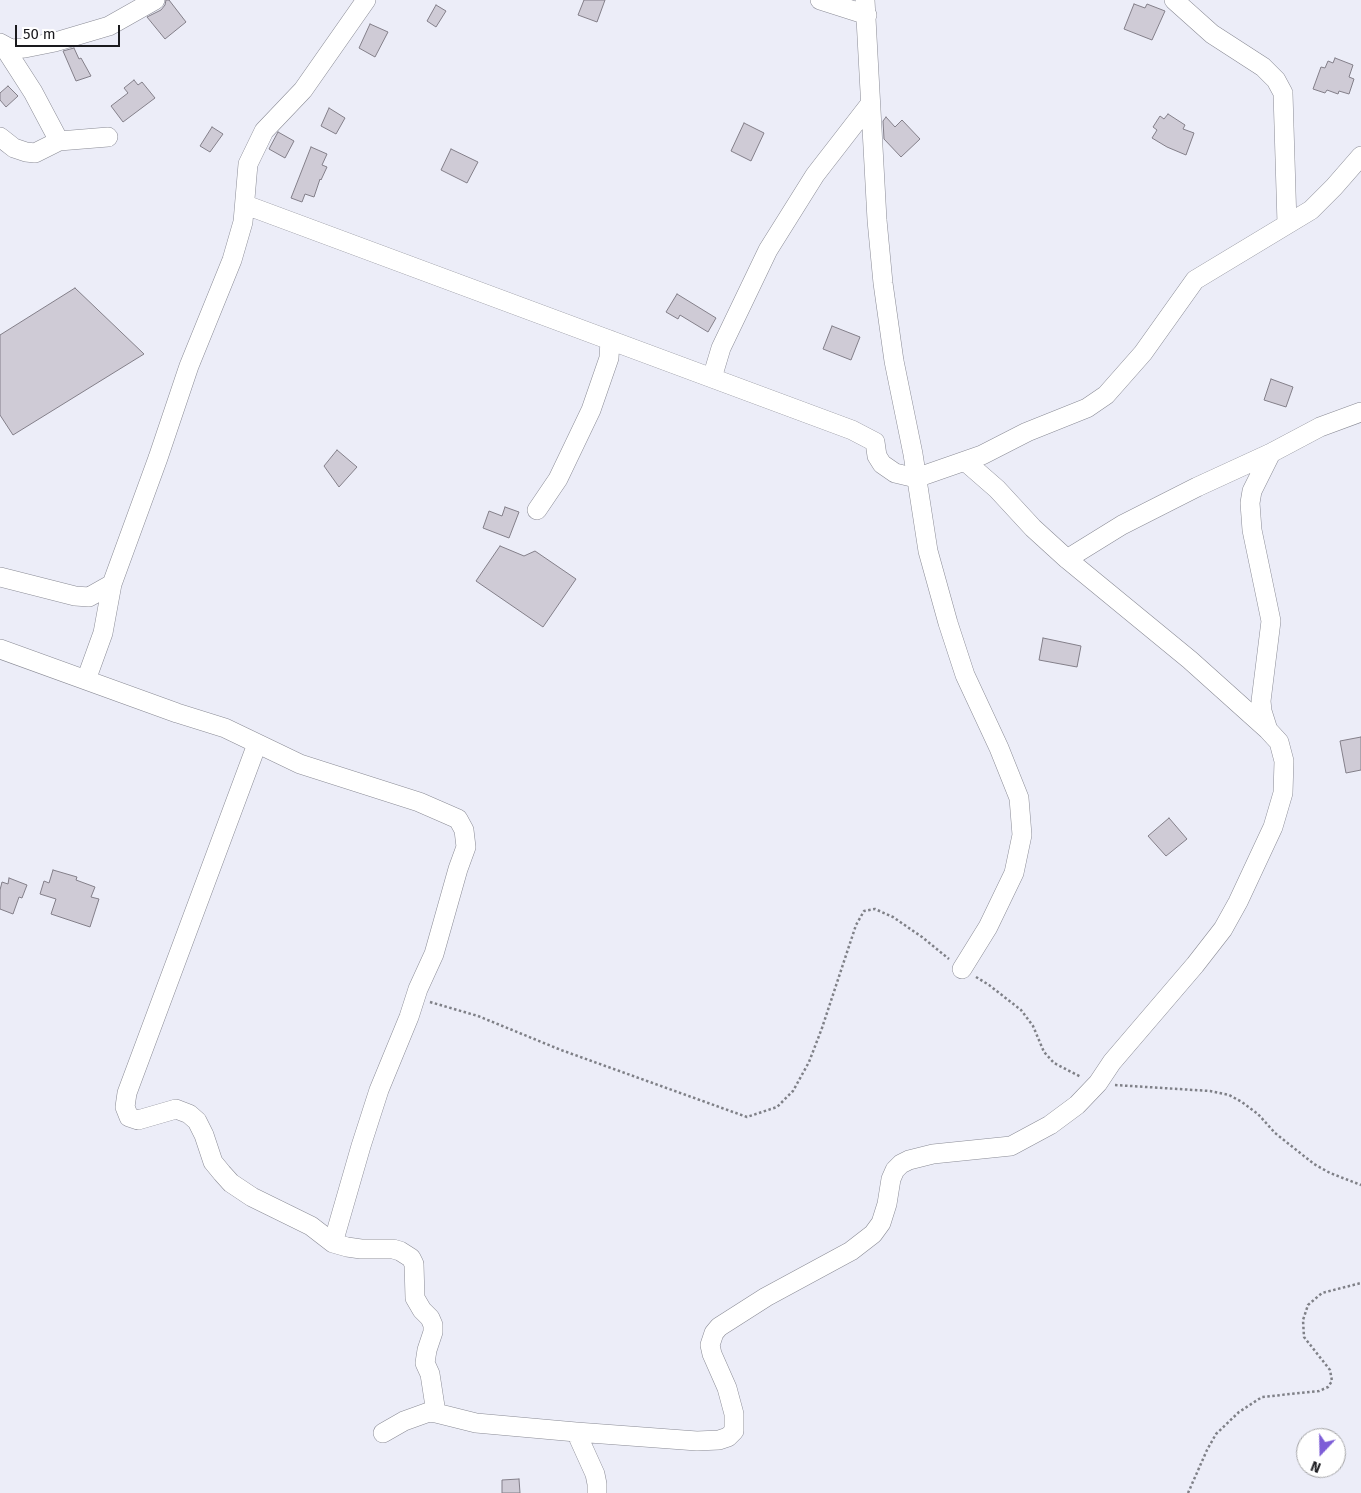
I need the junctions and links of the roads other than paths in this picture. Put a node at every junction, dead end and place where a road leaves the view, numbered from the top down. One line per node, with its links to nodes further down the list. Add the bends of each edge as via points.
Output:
1 (155, 0): 6 (street, via 109,26 55,42 25,48)
2 (366, 0): 12 (street, via 303,90 264,131 248,164)
3 (820, 0): 5 (street)
4 (1174, 0): 13 (street, via 1212,34 1263,66 1283,93)
5 (866, 7): 7 (street)
6 (2, 45): 10 (street, via 33,92)
7 (870, 104): 15 (street, via 815,175 768,250 722,348); 19 (street, via 883,283)
8 (0, 137): 10 (street, via 14,148 35,153)
9 (108, 137): 10 (street)
10 (59, 141)
11 (1361, 156): 13 (street, via 1311,210)
12 (246, 205): 14 (street); 23 (street, via 232,260 189,366)
13 (1287, 224): 18 (street, via 1195,280 1143,353 1106,395 1087,408 1027,432)
14 (610, 340): 15 (street); 20 (street, via 609,358 591,410 558,479)
15 (712, 378): 19 (street, via 869,438 876,444 882,464 894,473)
16 (1361, 412): 17 (street, via 1320,427)
17 (1270, 453): 21 (street, via 1122,525); 26 (street, via 1252,491 1250,503 1252,530 1271,621 1261,701)
18 (966, 462): 19 (street); 21 (street)
19 (916, 478): 28 (street, via 928,551 948,623 965,675 1020,798 1022,835 1014,873 988,927)
20 (537, 510)
21 (1067, 559): 26 (street, via 1190,660)
22 (0, 577): 23 (street, via 89,597)
23 (112, 584): 25 (street, via 103,634)
24 (0, 649): 25 (street)
25 (86, 680): 27 (street, via 225,728)
26 (1268, 730): 31 (street, via 1279,742 1284,761 1283,792 1273,827 1238,902 1223,929 1195,965 1141,1025 1098,1083 1077,1105 1050,1125 1011,1146 933,1154 901,1164 891,1178 881,1223 873,1234 851,1251 766,1297 719,1327 710,1345 734,1414 732,1434 719,1440 697,1441)
27 (258, 744): 29 (street, via 127,1093 125,1107 129,1117 138,1120 176,1109 189,1114 197,1121 213,1162 231,1182 252,1197 310,1226); 29 (street, via 300,764 412,800 458,819 464,830 466,847 434,954 373,1109)
28 (962, 969)
29 (333, 1243): 30 (street, via 354,1248 393,1249 411,1258 415,1298 433,1325 425,1363 430,1374)
30 (436, 1413): 31 (street, via 476,1423); 32 (street, via 428,1412 404,1421)
31 (576, 1432): 33 (street, via 595,1474)
32 (383, 1433)
33 (597, 1493)

